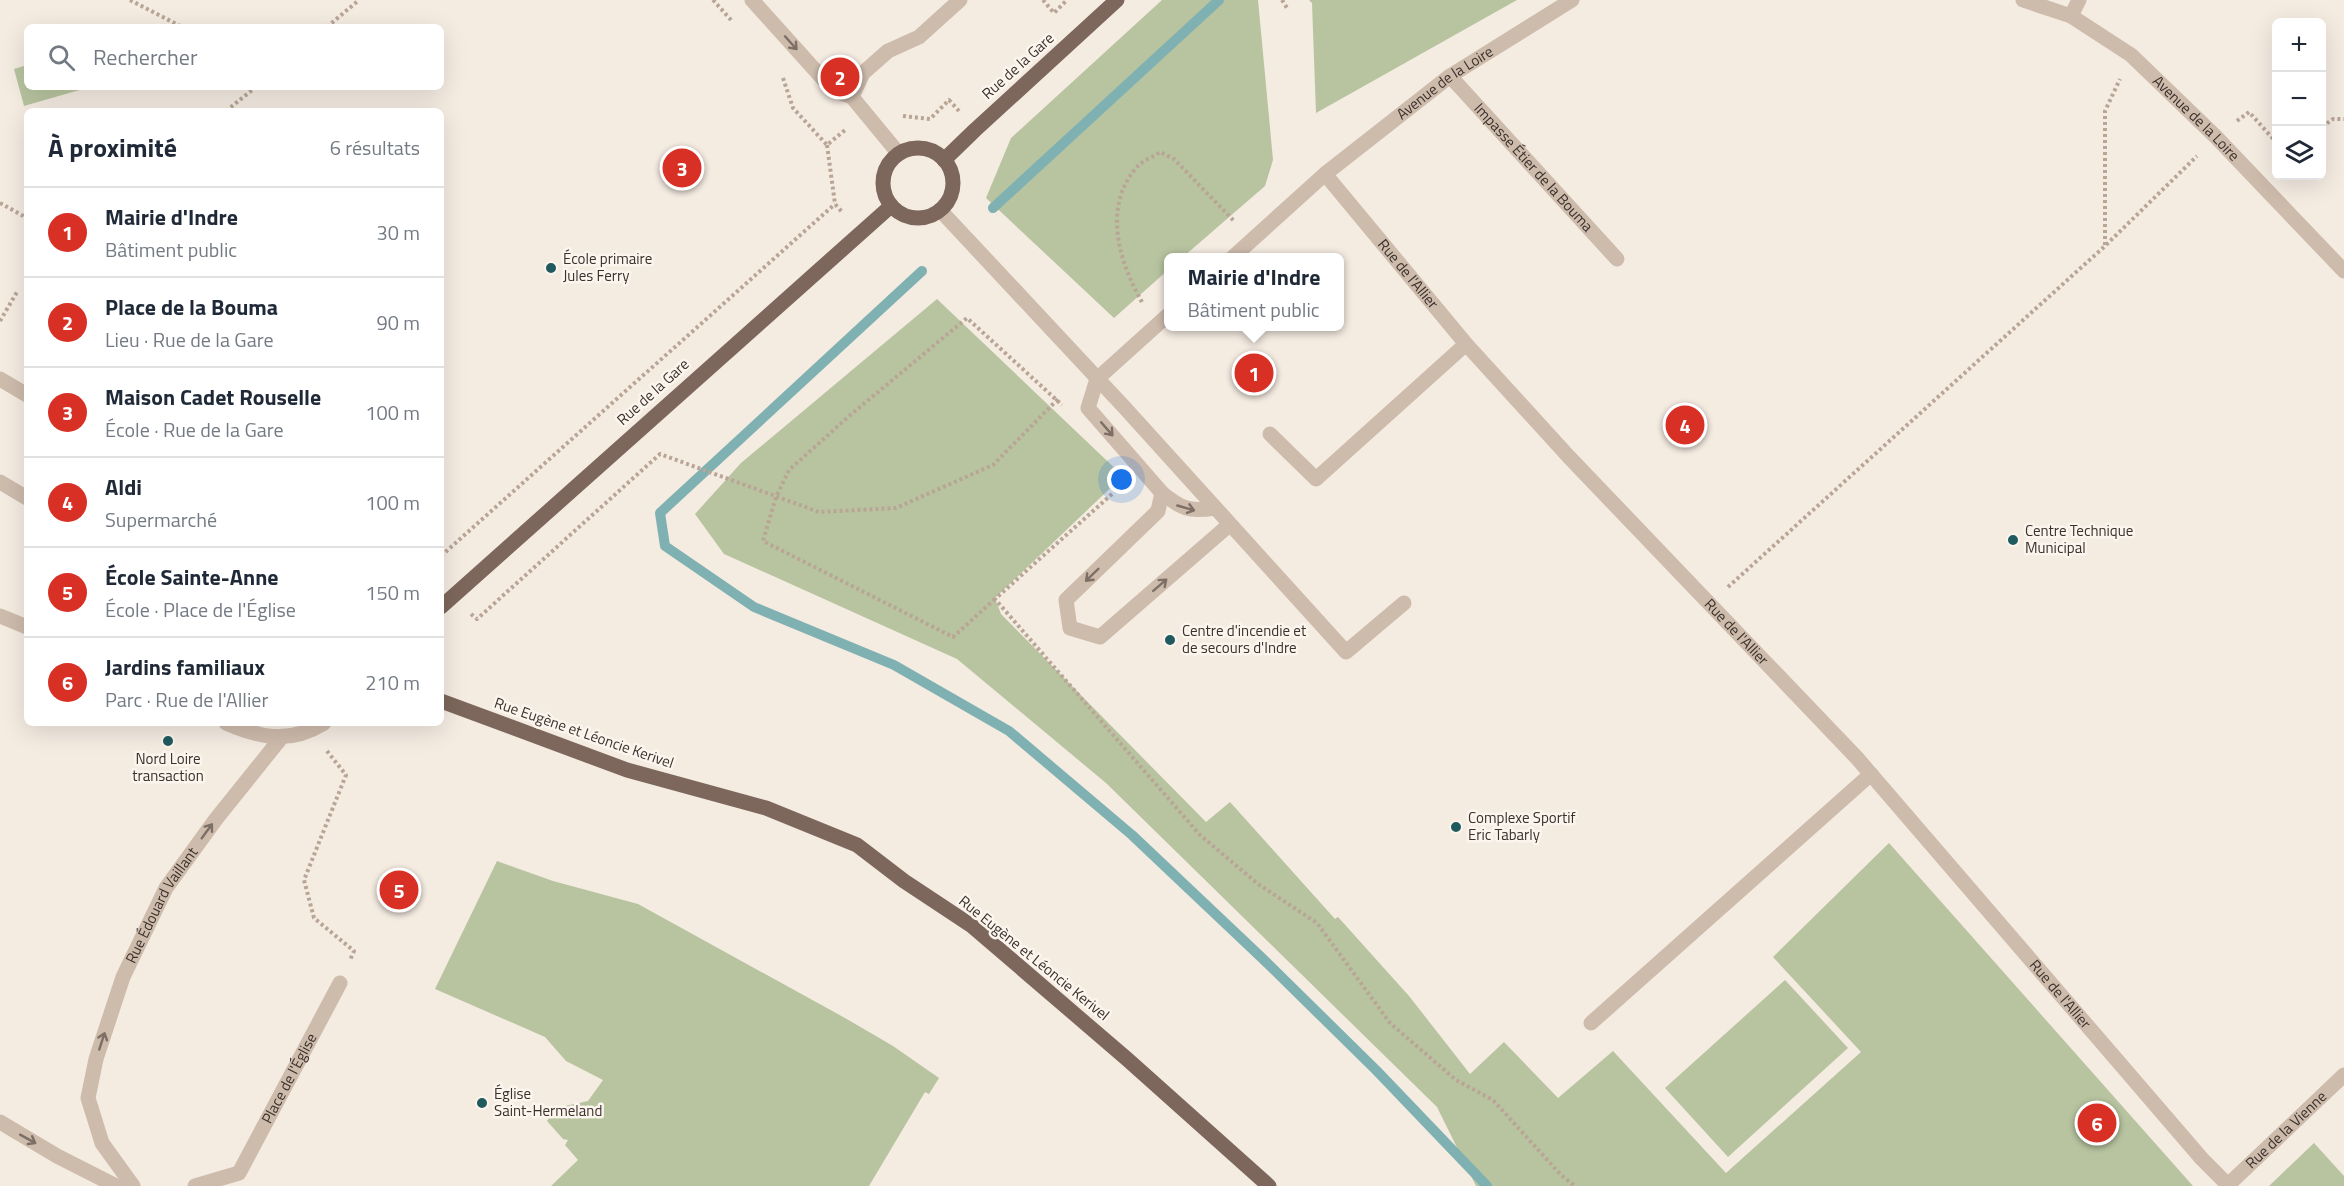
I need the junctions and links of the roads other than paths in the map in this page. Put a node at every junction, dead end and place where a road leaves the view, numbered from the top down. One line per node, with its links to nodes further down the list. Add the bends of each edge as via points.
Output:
1 (752, 0): 9 (street, one-way to 9, via 833,90)
2 (960, 0): 9 (street, via 919,37 888,51 863,73)
3 (1117, 0): 11 (main road, Rue de la Gare)
4 (1572, 0): 8 (street, Avenue de la Loire)
5 (2023, 0): 7 (street, Avenue de la Loire)
6 (2079, 0): 7 (street)
7 (2071, 16): 17 (street, Avenue de la Loire, via 2131,56 2216,137)
8 (1450, 76): 12 (street, Avenue de la Loire); 16 (street, Impasse Étier de la Bouma)
9 (852, 97): 10 (street)
10 (899, 154): 11 (main road, via 909,149 928,149); 13 (main road, via 891,159 883,174 883,190)
11 (944, 160): 14 (main road, via 952,172 953,186 949,200)
12 (1325, 174): 15 (street); 19 (street, Rue de l'Allier)
13 (891, 206): 14 (main road, via 906,216 924,218); 30 (main road, Rue de la Gare)
14 (940, 210): 21 (street)
15 (1238, 253)
16 (1617, 259)
17 (2344, 271)
18 (1164, 319): 21 (street)
19 (1466, 345): 23 (street, via 1316,479); 37 (street, Rue de l'Allier)
20 (0, 379): 22 (street)
21 (1097, 380): 25 (street, one-way to 25, via 1088,408); 27 (street)
22 (24, 393)
23 (1270, 434)
24 (0, 482): 26 (street)
25 (1162, 493): 27 (street, one-way to 27, via 1181,508); 28 (street, one-way to 28, via 1158,511 1066,600 1070,628 1100,637)
26 (24, 496)
27 (1215, 508): 28 (street)
28 (1229, 525): 29 (street, via 1346,652)
29 (1404, 603)
30 (444, 604)
31 (0, 616): 32 (street)
32 (24, 626)
33 (444, 702): 45 (main road, Rue Eugène et Léoncie Kerivel, via 627,770 766,808 857,845 972,926)
34 (234, 726): 36 (street)
35 (319, 726): 36 (street)
36 (281, 738): 43 (street, Rue Édouard Vaillant, one-way to 36, via 102,1143 88,1098 96,1059 123,976 166,888)
37 (1871, 774): 39 (street); 46 (street, Rue de l'Allier)
38 (340, 983): 44 (street, Place de l'Église, via 239,1173)
39 (1591, 1023)
40 (2344, 1075): 46 (street, Rue de la Vienne)
41 (0, 1122): 42 (street, one-way to 42)
42 (116, 1186)
43 (133, 1186)
44 (195, 1186)
45 (1269, 1186)
46 (2228, 1186)

